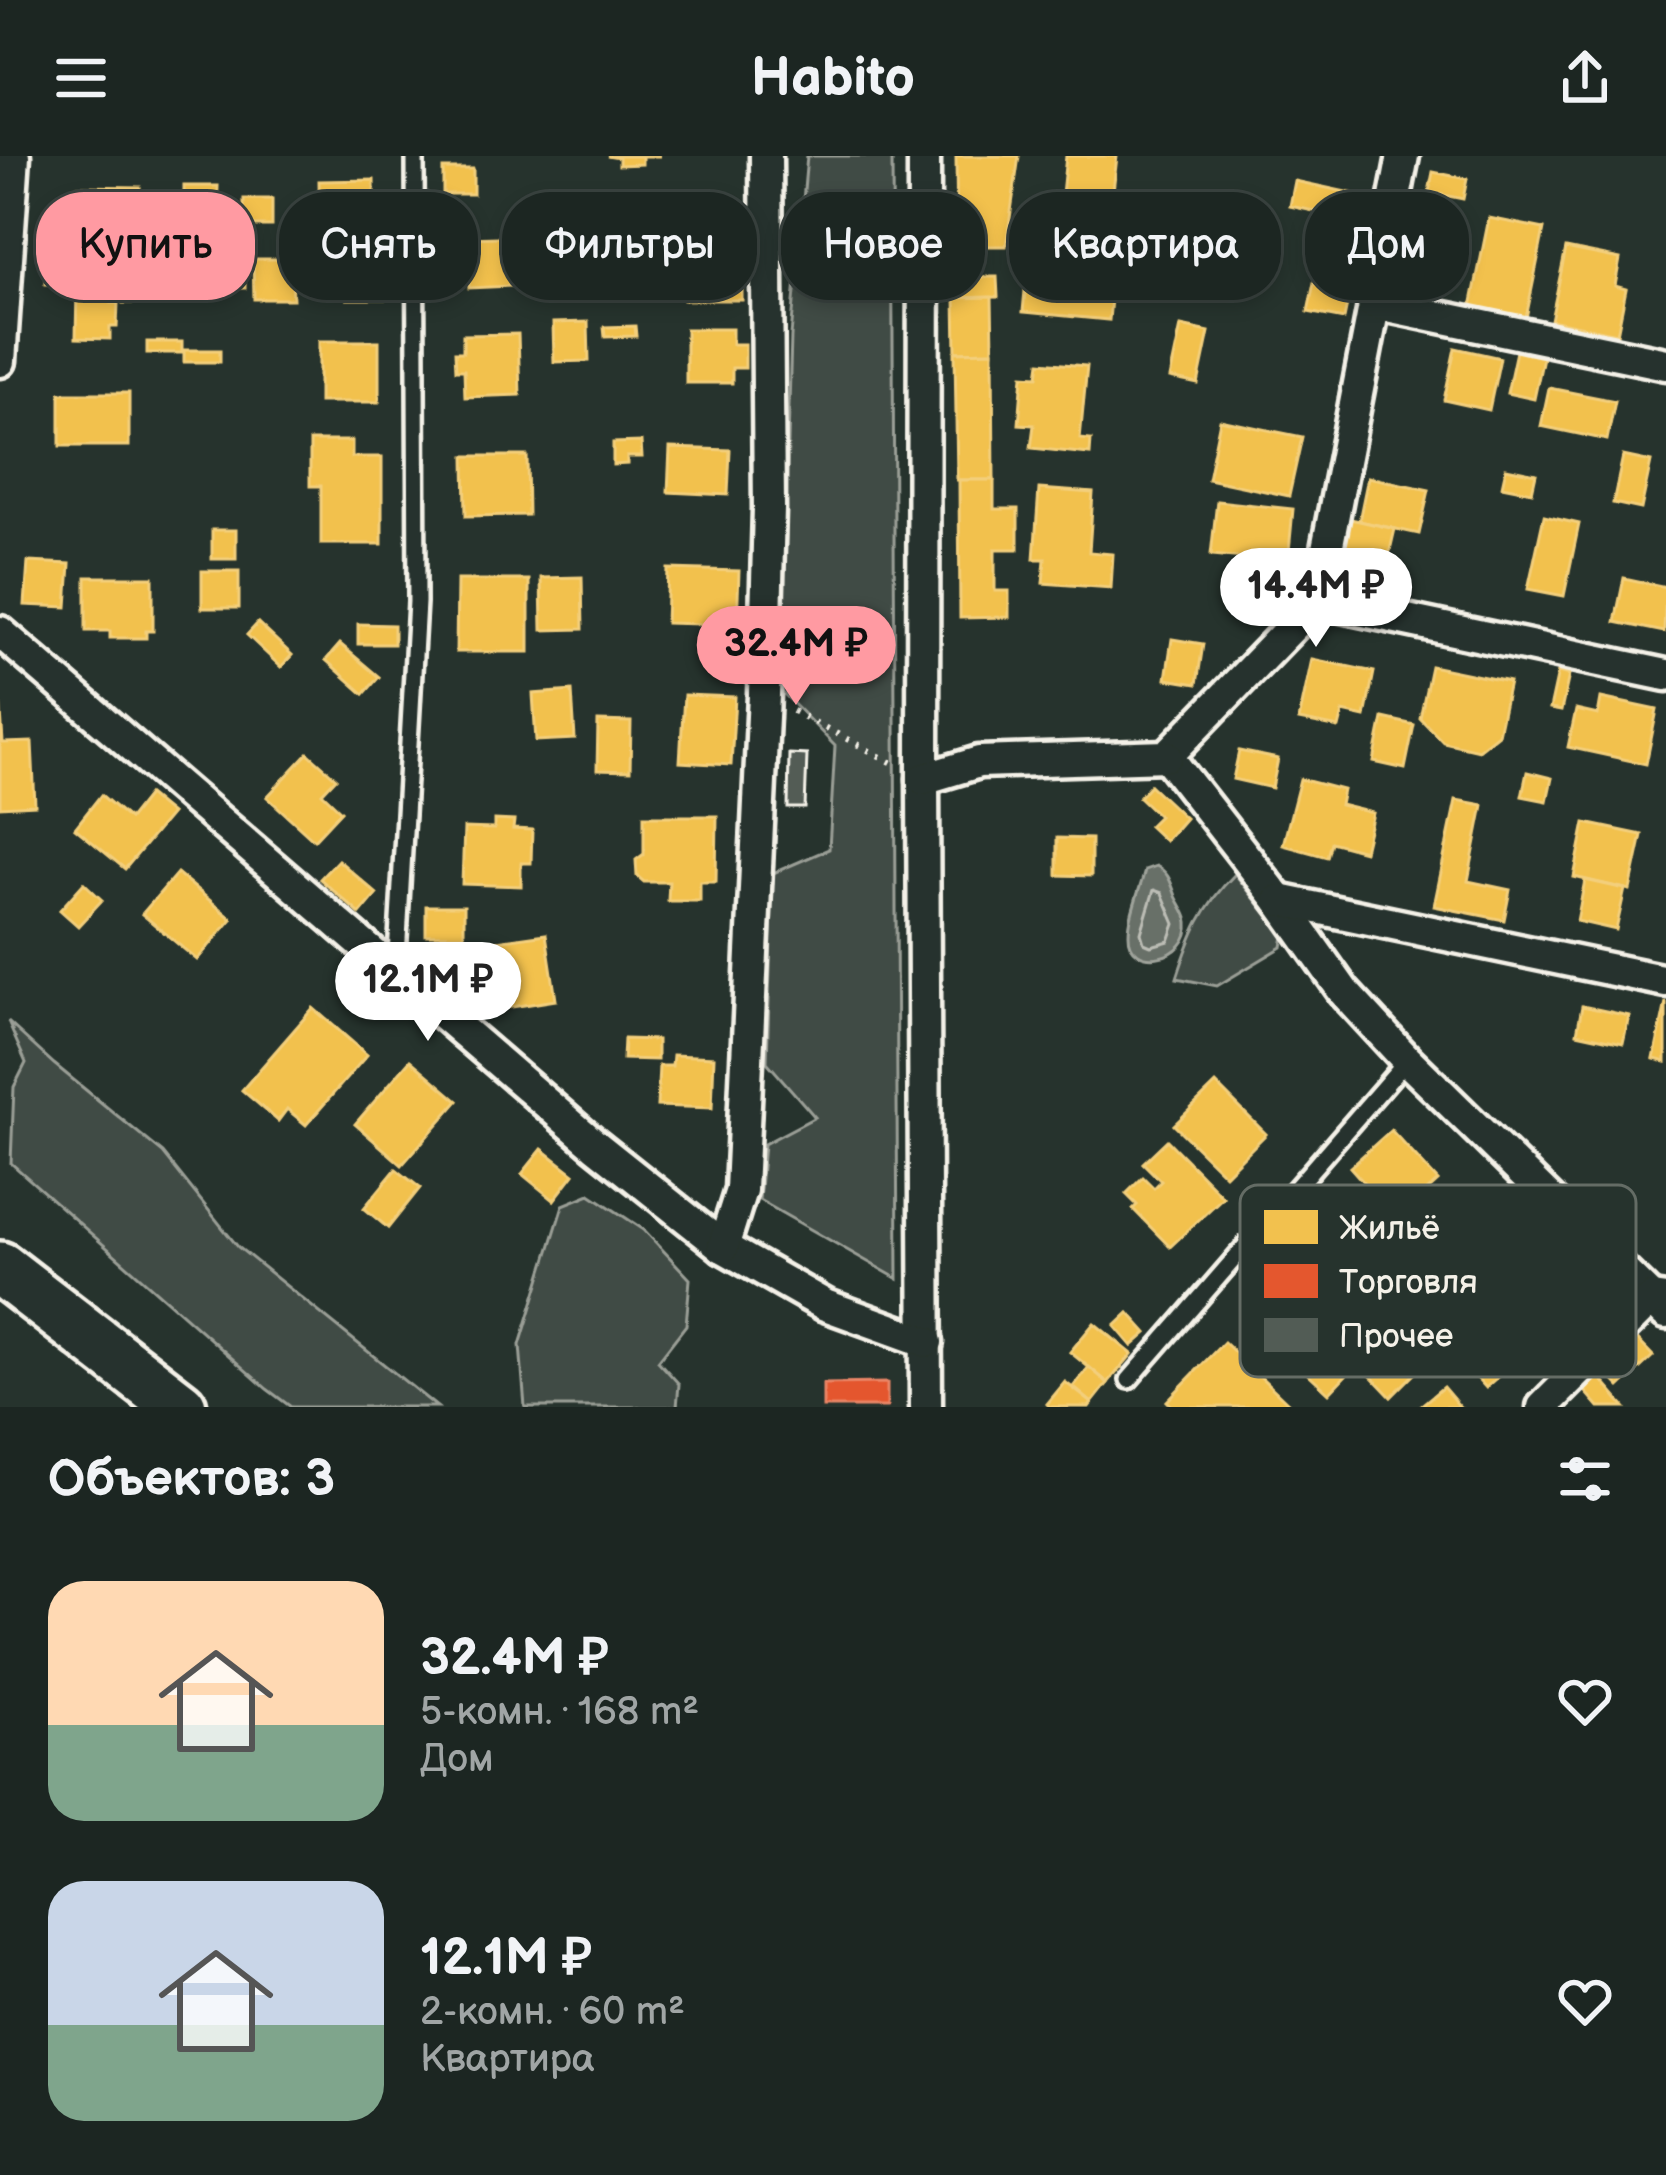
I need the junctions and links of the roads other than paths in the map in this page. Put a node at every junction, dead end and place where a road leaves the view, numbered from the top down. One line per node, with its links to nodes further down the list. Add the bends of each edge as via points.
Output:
1 (14, 156): 7 (street)
2 (415, 156): 15 (lane, via 417,602)
3 (766, 156): 20 (street, via 764,695 741,1190)
4 (925, 156): 13 (street)
5 (1403, 156): 6 (street)
6 (1373, 303): 8 (street); 9 (street)
7 (0, 361)
8 (1666, 364)
9 (1317, 601): 11 (street); 12 (street)
10 (0, 632): 15 (street)
11 (1666, 675)
12 (1167, 756): 13 (street, via 979,762); 14 (street)
13 (923, 779): 26 (street)
14 (1279, 900): 16 (street); 17 (street, via 1344,992)
15 (397, 974): 20 (street)
16 (1666, 981)
17 (1407, 1060): 18 (lane); 19 (street)
18 (1298, 1185)
19 (1537, 1185)
20 (723, 1247): 26 (street, via 825,1305)
21 (1240, 1252): 28 (lane)
22 (1, 1268): 29 (main road)
23 (1636, 1280): 24 (street)
24 (1661, 1304): 25 (street)
25 (1636, 1326)
26 (927, 1342): 30 (street)
27 (1577, 1377): 31 (street)
28 (1129, 1380)
29 (180, 1407)
30 (926, 1407)
31 (1543, 1407)

